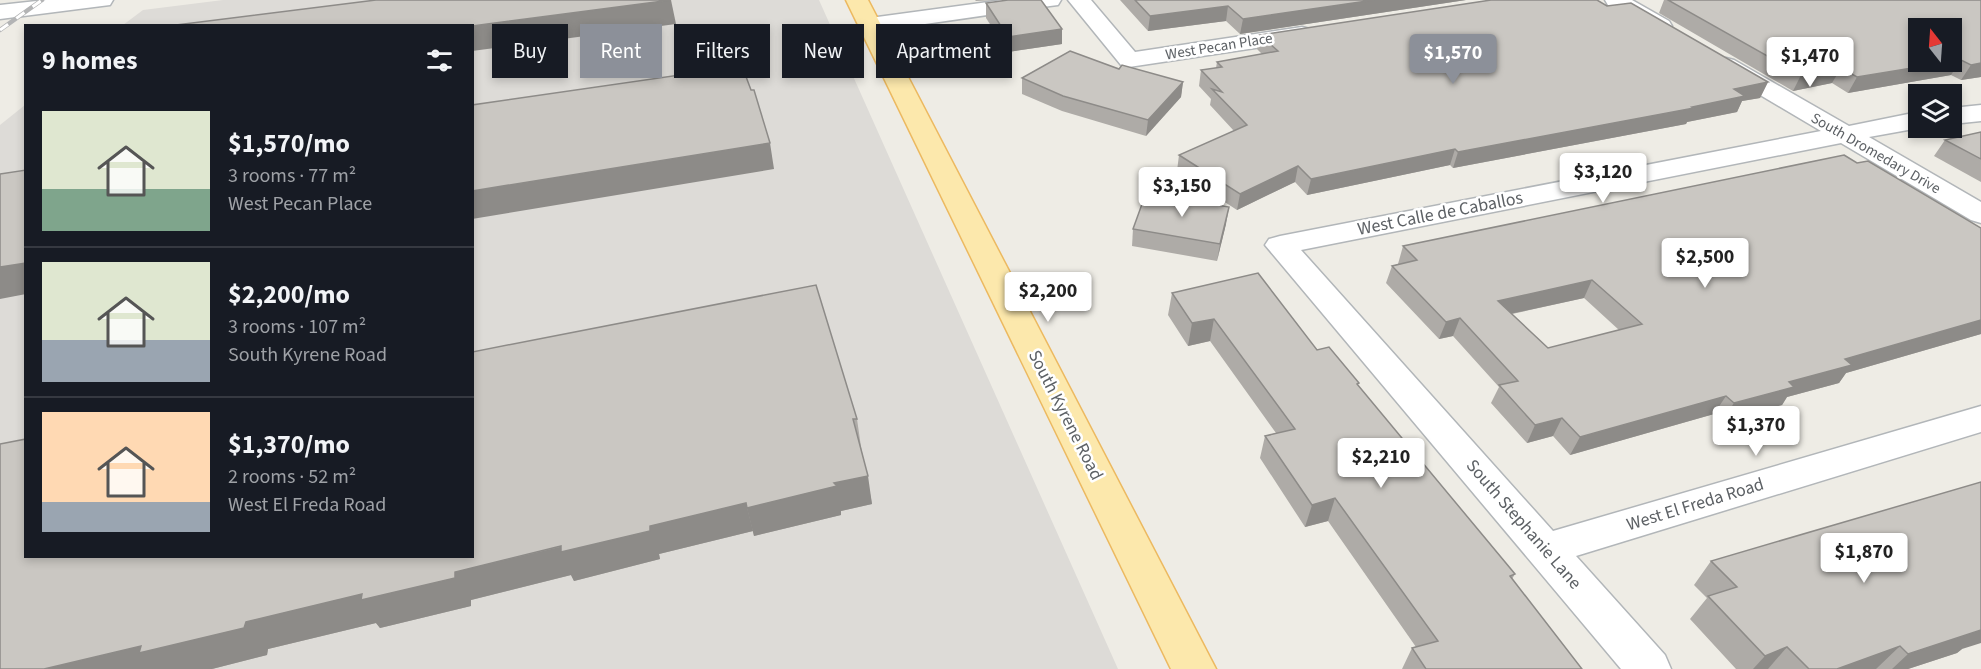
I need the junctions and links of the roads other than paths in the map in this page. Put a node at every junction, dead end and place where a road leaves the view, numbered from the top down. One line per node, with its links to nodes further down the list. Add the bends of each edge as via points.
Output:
1 (102, 0): 5 (street)
2 (1050, 0): 6 (street)
3 (1079, 0): 7 (street, West Pecan Place, via 1129,60)
4 (1616, 0): 8 (street)
5 (0, 12)
6 (863, 12): 18 (main road, South Kyrene Road)
7 (1326, 30)
8 (1678, 36)
9 (1709, 54): 13 (street, South Dromedary Drive)
10 (1981, 113): 11 (street)
11 (1962, 115)
12 (1908, 122): 13 (street, West Calle de Caballos)
13 (1843, 133): 14 (street, South Dromedary Drive); 15 (street, West Calle de Caballos)
14 (1981, 214)
15 (1280, 245): 17 (street, South Stephanie Lane)
16 (1981, 419): 17 (street, West El Freda Road)
17 (1547, 549): 19 (street, South Stephanie Lane)
18 (1194, 669)
19 (1649, 669)

